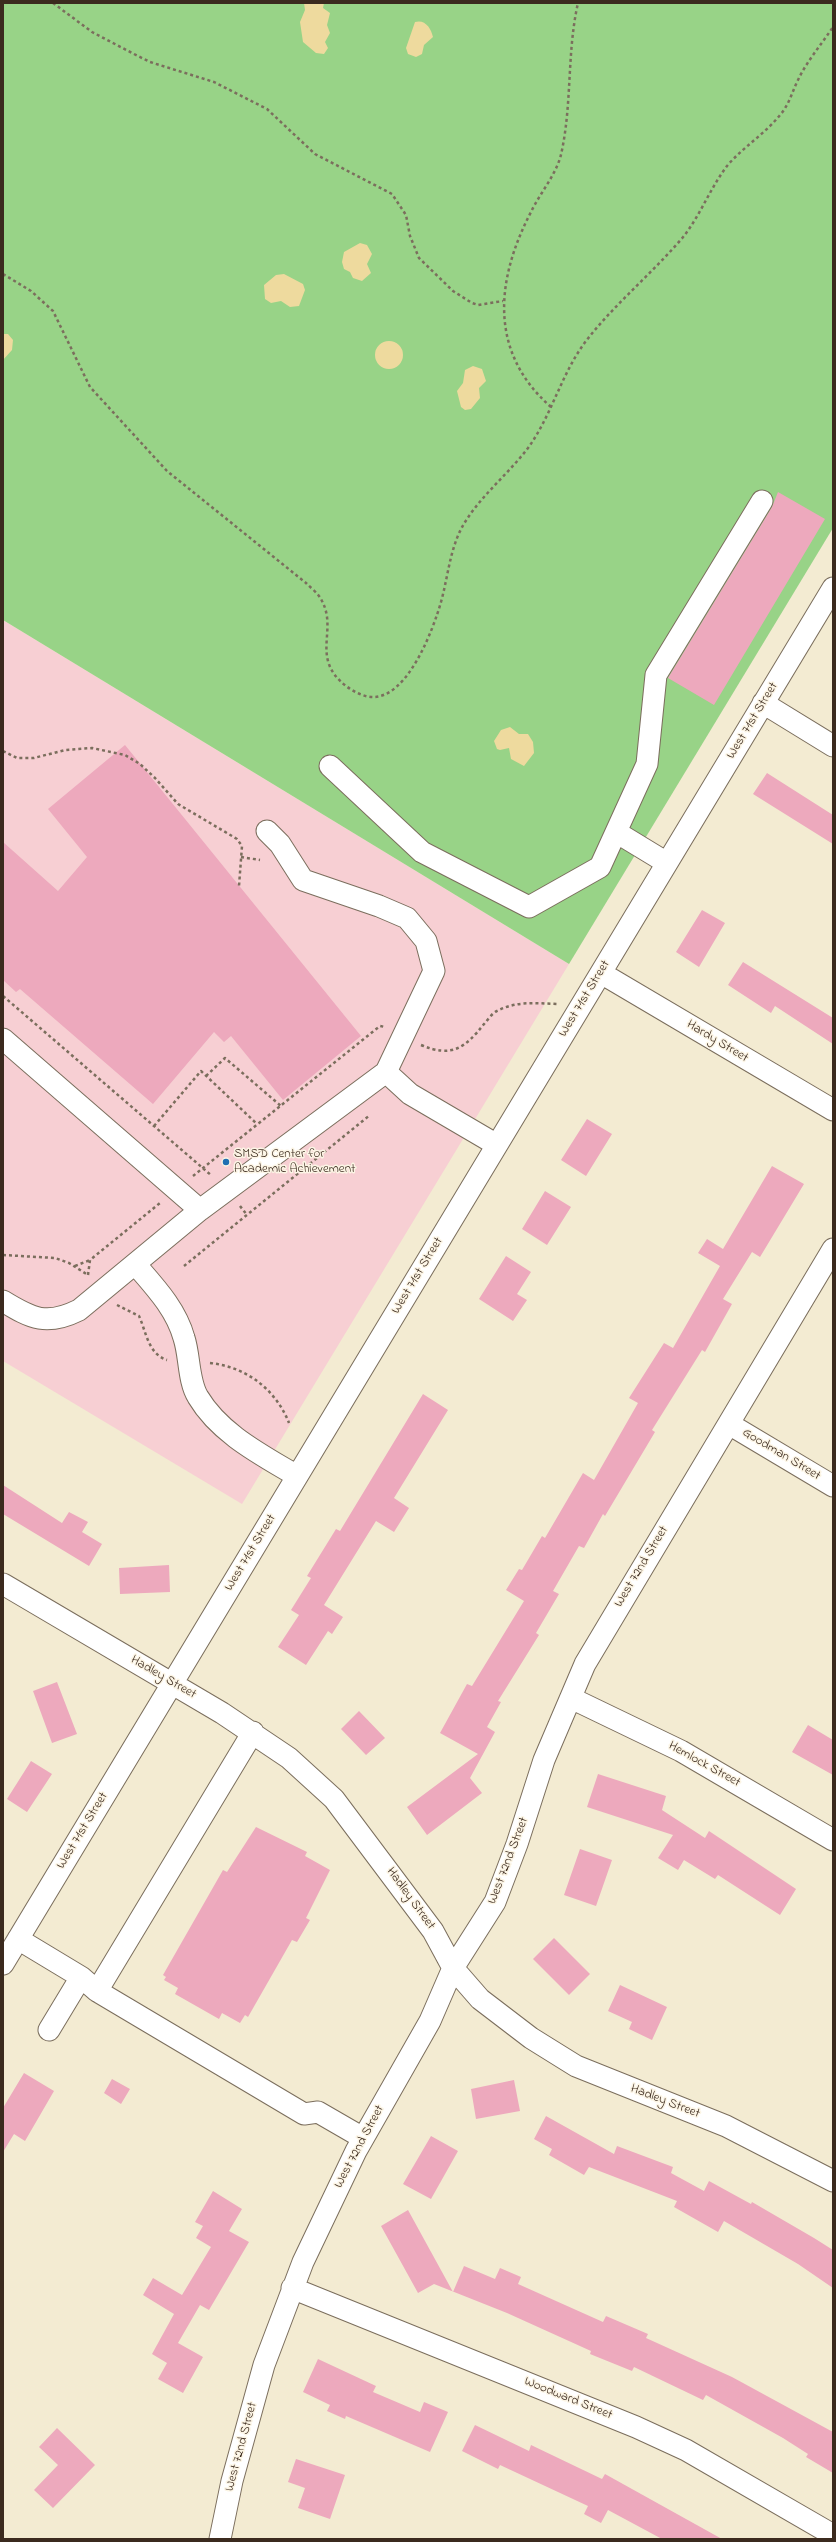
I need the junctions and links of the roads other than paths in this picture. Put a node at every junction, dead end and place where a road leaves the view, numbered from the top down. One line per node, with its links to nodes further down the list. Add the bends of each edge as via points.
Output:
1 (762, 501): 7 (street, via 656,675 647,764)
2 (833, 588): 3 (street, West 71st Street)
3 (763, 703): 4 (street); 8 (street, West 71st Street)
4 (833, 746)
5 (330, 766): 7 (street, via 422,852 529,907 600,867)
6 (267, 831): 11 (street, via 280,844 303,880 407,918 426,942 434,971)
7 (616, 832): 8 (street)
8 (667, 863): 9 (street, West 71st Street)
9 (601, 973): 12 (street, Hardy Street); 13 (street, West 71st Street)
10 (3, 1039): 14 (street)
11 (386, 1072): 13 (street, via 410,1094); 14 (street)
12 (833, 1110)
13 (497, 1145): 19 (street, West 71st Street)
14 (200, 1210): 16 (street)
15 (833, 1249): 18 (street, West 72nd Street)
16 (136, 1265): 17 (street, via 79,1310 61,1319 42,1320 23,1313); 19 (street, via 174,1313 184,1338 197,1396 213,1417 235,1437)
17 (3, 1301)
18 (729, 1424): 20 (street, Goodman Street); 23 (street, West 72nd Street, via 585,1664)
19 (297, 1476): 22 (street, West 71st Street)
20 (833, 1486)
21 (3, 1584): 22 (street, Hadley Street)
22 (172, 1684): 24 (street, Hadley Street); 26 (street, West 71st Street)
23 (571, 1698): 25 (street, Hemlock Street, via 681,1751); 28 (street, West 72nd Street, via 544,1760 518,1844 495,1902)
24 (253, 1732): 28 (street, Hadley Street, via 289,1758 334,1799 433,1931); 30 (street)
25 (833, 1840)
26 (18, 1939): 27 (street, West 71st Street); 29 (street)
27 (3, 1964)
28 (453, 1968): 32 (street, West 72nd Street, via 430,2021); 33 (street, Hadley Street, via 480,1999 530,2038 576,2066 726,2126)
29 (81, 1977): 30 (street); 31 (street)
30 (97, 1991): 32 (street, via 304,2114 318,2112)
31 (49, 2030)
32 (363, 2138): 34 (street, West 72nd Street)
33 (833, 2181)
34 (292, 2288): 35 (street, Woodward Street, via 636,2427 686,2450); 36 (street, West 72nd Street, via 264,2365 232,2481)
35 (833, 2535)
36 (220, 2539)

